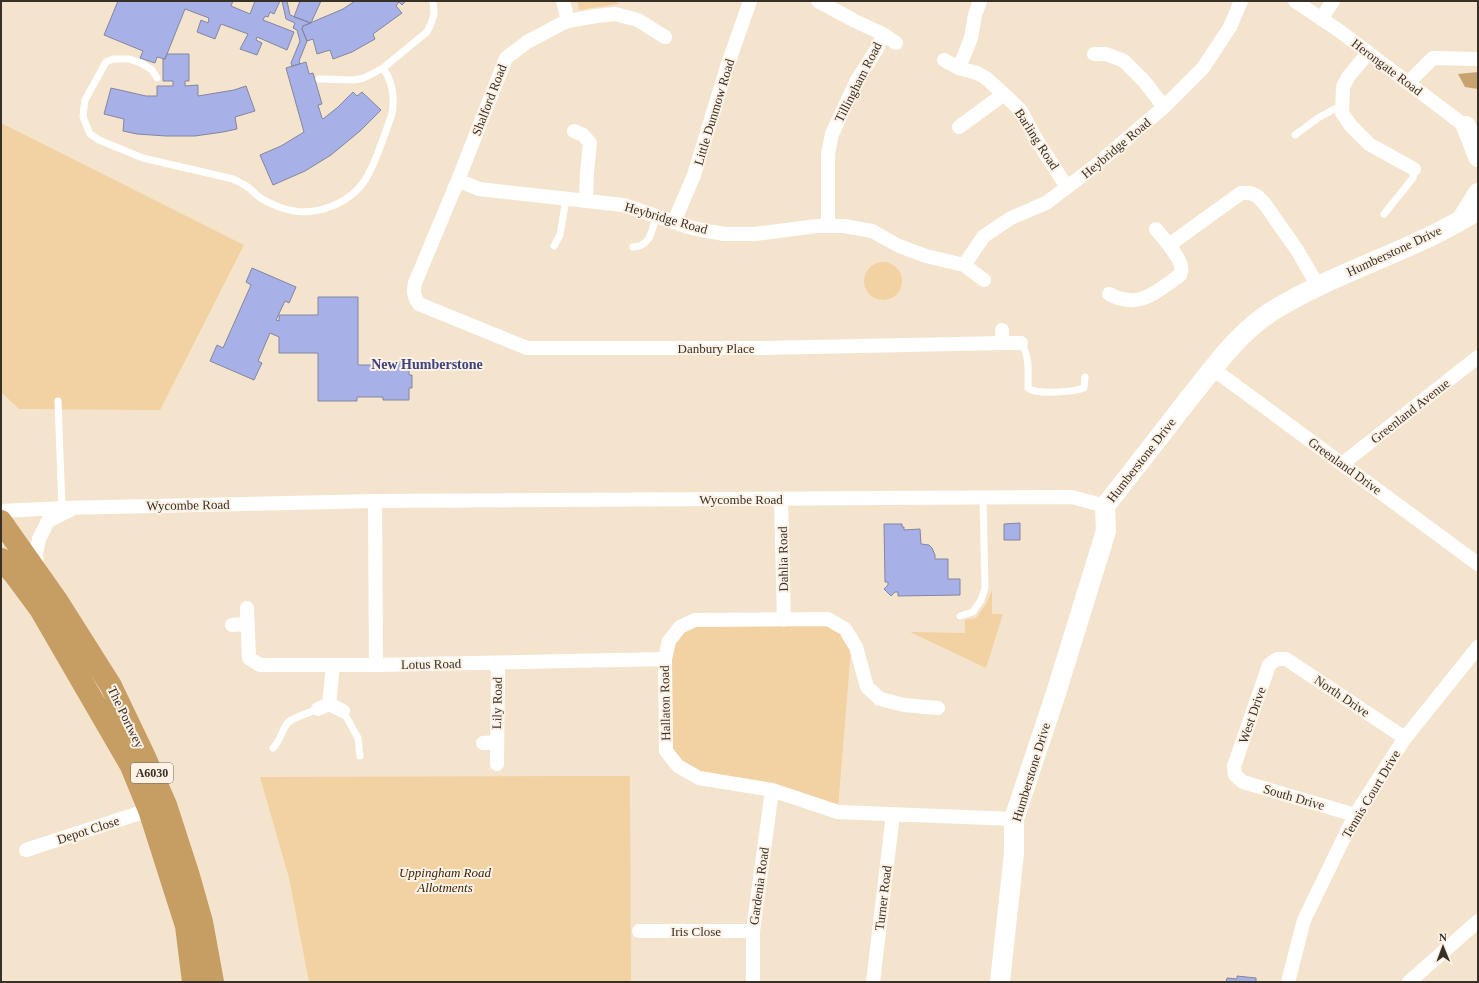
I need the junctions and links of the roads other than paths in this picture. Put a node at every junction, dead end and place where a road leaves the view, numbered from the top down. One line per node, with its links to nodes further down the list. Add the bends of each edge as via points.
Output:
1 (433, 1): 18 (lane, via 434,14 426,32)
2 (563, 1): 10 (street)
3 (750, 1): 40 (street, Little Dunmow Road, via 694,175)
4 (818, 1): 11 (street, Tillingham Road)
5 (980, 1): 19 (street)
6 (1241, 1): 25 (street, Heybridge Road, via 1230,27 1203,68)
7 (1295, 1): 9 (street, Herongate Road)
8 (1333, 1): 9 (street)
9 (1321, 19): 14 (street, Herongate Road)
10 (568, 21): 12 (street, Shalford Road, via 615,14 638,20); 32 (street, Shalford Road, via 527,42 506,58)
11 (883, 34): 13 (street, Tillingham Road); 41 (street, Tillingham Road, via 877,49 857,80 832,134 828,154)
12 (665, 37)
13 (896, 43)
14 (1368, 53): 22 (street, Herongate Road); 24 (street, via 1348,76 1343,87)
15 (1094, 54): 25 (street, via 1106,54 1124,61)
16 (1478, 59): 22 (street, via 1433,58)
17 (944, 60): 19 (street, Barling Road)
18 (383, 68): 20 (lane, via 391,84 394,104 370,171 354,192 342,201 327,209 313,211 281,208 232,179 143,158 90,134 83,117 85,100 106,62 113,59 129,59 152,70); 21 (lane, via 364,78 353,80)
19 (960, 68): 23 (street, Barling Road, via 986,78)
20 (157, 78)
21 (319, 79)
22 (1408, 83): 28 (street, Herongate Road)
23 (1004, 94): 26 (street); 33 (street, Barling Road, via 1021,111)
24 (1342, 105): 29 (lane); 31 (street, via 1342,114 1369,144)
25 (1164, 107): 33 (street, Heybridge Road)
26 (959, 127)
27 (574, 131): 36 (street, via 584,135 590,143)
28 (1472, 131): 30 (street)
29 (1295, 135)
30 (1478, 157)
31 (1414, 169): 37 (lane, via 1413,178)
32 (458, 180): 35 (street, Heybridge Road, via 479,189); 50 (street, Shalford Road, via 415,283 413,291)
33 (1067, 187): 46 (street, Heybridge Road, via 1046,203 1011,218 984,236)
34 (1478, 193): 38 (street)
35 (566, 199): 36 (street, Heybridge Road); 44 (lane, via 560,235)
36 (586, 201): 39 (street, Heybridge Road, via 623,205)
37 (1384, 214)
38 (1470, 215): 48 (street, Humberstone Drive, via 1421,241)
39 (656, 216): 40 (street, Heybridge Road); 45 (lane, via 646,242 640,246)
40 (674, 222): 41 (street, Heybridge Road, via 724,234 755,234)
41 (828, 226): 46 (street, Heybridge Road, via 872,231 898,246)
42 (1156, 229): 43 (street)
43 (1169, 245): 48 (street, via 1241,193 1250,193 1264,203 1298,250); 49 (street, via 1182,266 1180,275 1150,297 1135,300 1116,298)
44 (554, 246)
45 (633, 246)
46 (964, 265): 47 (street, Heybridge Road)
47 (984, 280)
48 (1318, 286): 53 (street, Humberstone Drive, via 1252,325)
49 (1109, 294)
50 (420, 304): 51 (street, Danbury Place, via 527,348 756,348 1002,336)
51 (1021, 344): 54 (lane, via 1026,350 1028,388 1031,390 1078,390 1084,388)
52 (1478, 358): 56 (street, Greenland Avenue)
53 (1213, 369): 56 (street, Greenland Drive); 60 (street, Humberstone Drive)
54 (1085, 377)
55 (58, 401): 61 (lane)
56 (1342, 464): 65 (street, Greenland Drive)
57 (983, 497): 58 (street, Wycombe Road); 60 (street, Wycombe Road, via 1072,497); 68 (lane, via 985,588 973,612)
58 (781, 499): 59 (street, Wycombe Road); 69 (street, Dahlia Road)
59 (375, 501): 61 (street, Wycombe Road); 77 (street)
60 (1105, 506): 92 (street, Humberstone Drive, via 1106,532)
61 (68, 508): 62 (street, Wycombe Road); 66 (street, via 48,521 39,539 36,554)
62 (1, 511)
63 (1, 522): 66 (highway, The Portwey / A6030)
64 (1, 559): 79 (highway, The Portwey, via 40,609)
65 (1478, 564)
66 (38, 573): 78 (highway, The Portwey / A6030)
67 (247, 608): 70 (street, Lotus Road)
68 (960, 616)
69 (784, 620): 73 (street, Hallaton Road, via 695,620 680,627 669,641); 81 (street, Hallaton Road, via 828,619 845,629 856,647 867,687 880,699 904,705)
70 (248, 624): 71 (street); 76 (street, Lotus Road, via 249,658 260,665)
71 (232, 625)
72 (1478, 646): 83 (street, Tennis Court Drive)
73 (665, 659): 75 (street, Lotus Road); 88 (street, Hallaton Road, via 666,750 678,766 699,778)
74 (1277, 659): 83 (street, North Drive, via 1286,659); 87 (street, West Drive, via 1269,665 1234,766)
75 (498, 663): 77 (street, Lotus Road); 86 (street, Lily Road, via 490,742)
76 (333, 665): 77 (street, Lotus Road); 80 (street)
77 (376, 665)
78 (111, 686): 79 (street); 98 (highway, The Portwey / A6030, via 166,804 202,922)
79 (89, 696): 89 (highway, The Portwey, via 131,766)
80 (323, 707): 82 (street); 84 (lane, via 289,722)
81 (938, 708)
82 (344, 711): 85 (lane, via 358,738)
83 (1405, 738): 91 (street, Tennis Court Drive)
84 (274, 748)
85 (360, 756)
86 (497, 764)
87 (1235, 775): 91 (street, South Drive, via 1242,782)
88 (772, 790): 90 (street, Hallaton Road, via 838,812); 96 (street, Gardenia Road)
89 (150, 810): 93 (street, Depot Close); 97 (highway, The Portwey, via 186,926)
90 (893, 814): 92 (street, Hallaton Road); 100 (street, Turner Road)
91 (1355, 815): 102 (street, Tennis Court Drive, via 1304,920)
92 (1014, 819): 101 (street, Humberstone Drive, via 1014,853)
93 (26, 850)
94 (1478, 921): 103 (street)
95 (639, 931): 96 (street, Iris Close)
96 (753, 931): 99 (street, Gardenia Road)
97 (193, 982)
98 (213, 982)
99 (753, 982)
100 (873, 982)
101 (1000, 982)
102 (1288, 982)
103 (1409, 982)

